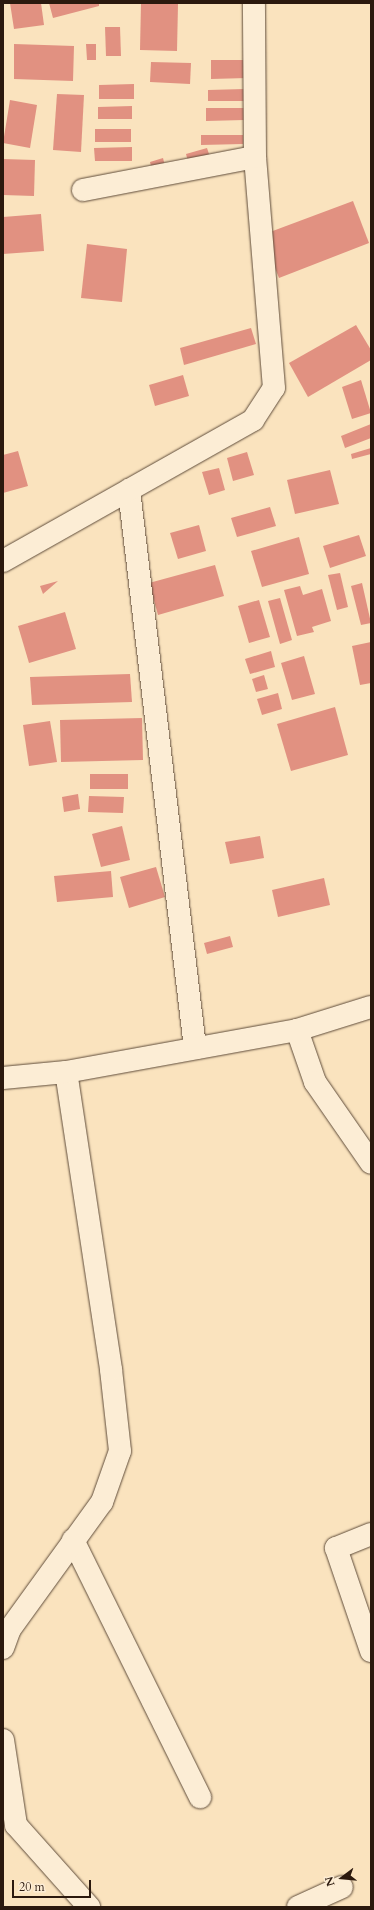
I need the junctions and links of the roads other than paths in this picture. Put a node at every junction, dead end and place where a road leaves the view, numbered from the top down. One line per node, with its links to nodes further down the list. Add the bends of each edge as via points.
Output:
1 (254, 3): 2 (street)
2 (255, 157): 3 (street); 4 (street, via 274,388 253,420)
3 (83, 190)
4 (129, 490): 5 (street); 8 (street)
5 (3, 561)
6 (371, 1007): 7 (street)
7 (297, 1030): 8 (street); 11 (street, via 315,1082)
8 (195, 1048): 9 (street)
9 (66, 1072): 10 (street); 13 (street, via 111,1368 120,1451 102,1502)
10 (3, 1078)
11 (371, 1163)
12 (371, 1534): 15 (street, via 336,1548)
13 (73, 1540): 14 (street, via 10,1629); 17 (street)
14 (3, 1648)
15 (371, 1650)
16 (3, 1740): 19 (street, via 16,1825)
17 (200, 1797)
18 (342, 1887): 20 (street)
19 (89, 1907)
20 (298, 1907)

